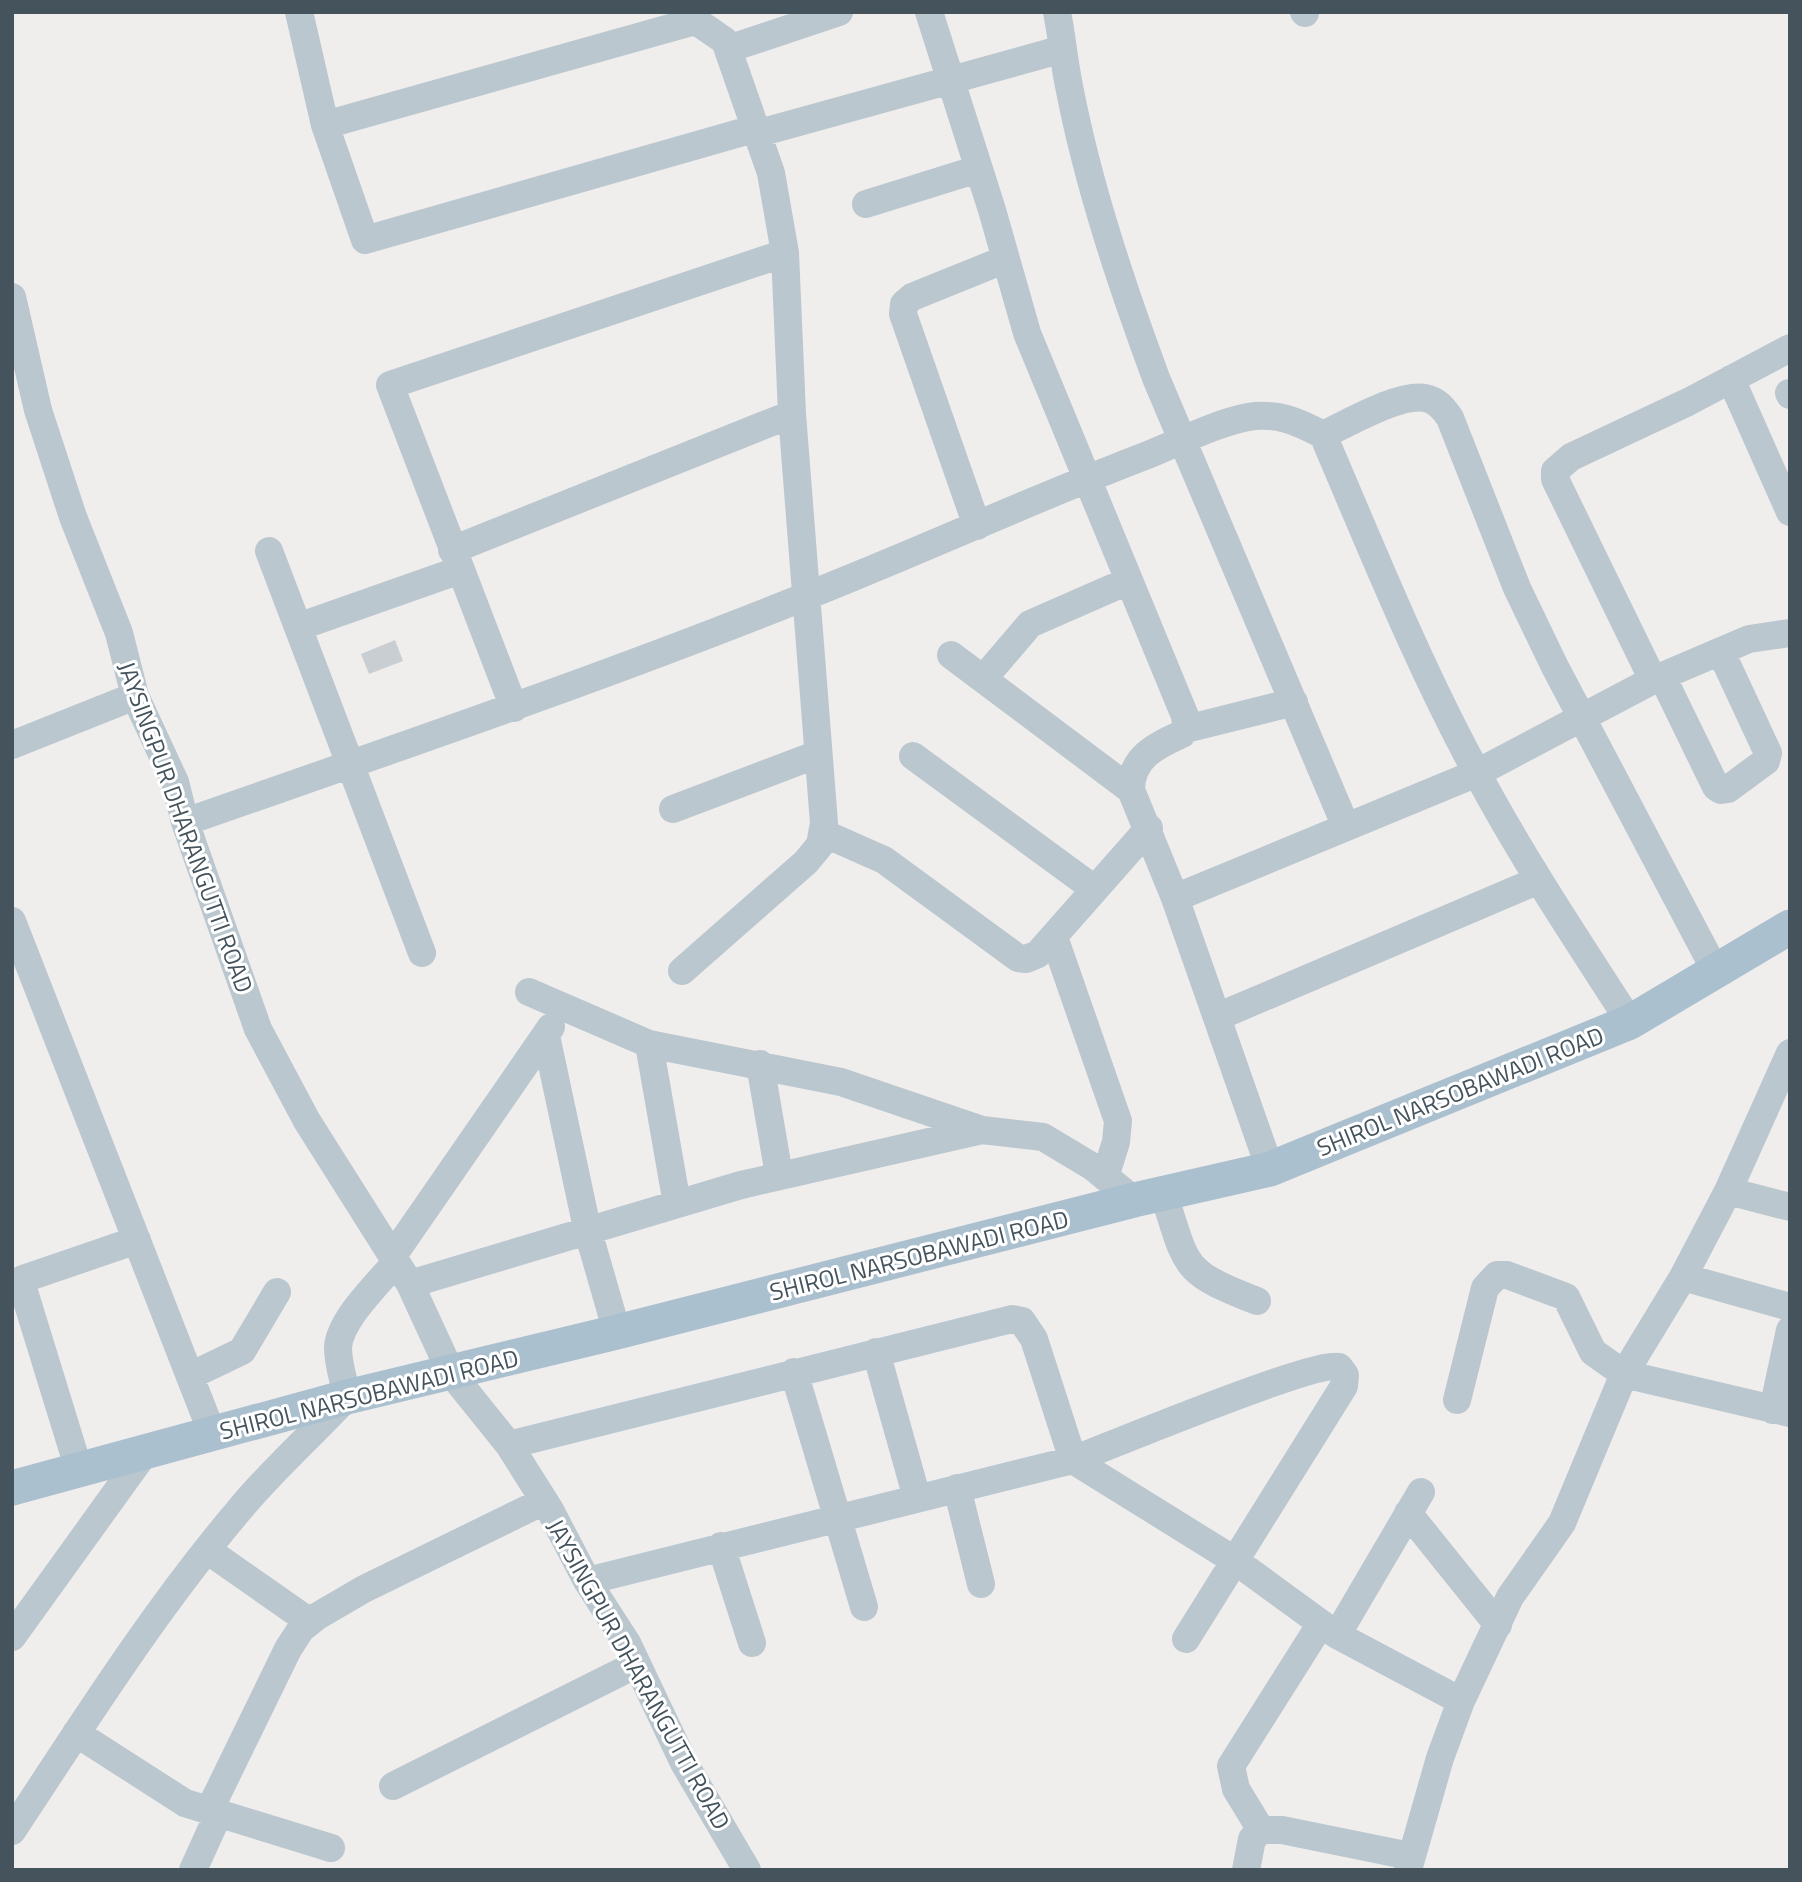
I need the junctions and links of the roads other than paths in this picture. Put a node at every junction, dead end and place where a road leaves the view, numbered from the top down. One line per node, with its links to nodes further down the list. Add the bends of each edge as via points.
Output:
1 (299, 12): 9 (street)
2 (839, 12): 6 (street)
3 (929, 12): 8 (street)
4 (1057, 12): 7 (street)
5 (689, 17): 6 (street, via 725,41); 9 (street)
6 (728, 49): 10 (street)
7 (1063, 49): 8 (street); 20 (street, via 1105,228 1152,366)
8 (949, 80): 10 (street); 11 (street)
9 (325, 125): 10 (street, via 365,240)
10 (758, 130): 13 (street)
11 (978, 169): 12 (street); 14 (street)
12 (866, 204)
13 (785, 253): 18 (street); 25 (street, via 390,385)
14 (1006, 259): 21 (street, via 1027,333); 23 (street, via 904,304 903,314)
15 (14, 309): 34 (street, JAYSINGPUR DHARANGUTTI ROAD, via 38,410 73,517 119,633)
16 (1790, 348): 17 (street)
17 (1731, 379): 22 (street); 32 (street, via 1571,457 1555,471 1555,479)
18 (792, 414): 25 (street); 27 (street)
19 (1323, 435): 20 (street, via 1297,421 1272,415 1247,417); 37 (street, via 1415,398 1443,406 1517,588); 43 (street, via 1423,666)
20 (1185, 440): 21 (street); 35 (street)
21 (1086, 478): 23 (street); 26 (street)
22 (1790, 512)
23 (977, 526): 27 (street)
24 (269, 551): 28 (street)
25 (456, 560): 28 (street); 36 (street)
26 (1128, 581): 33 (street, via 1030,624); 38 (street, via 1185,716)
27 (807, 596): 36 (street); 40 (street)
28 (298, 627): 42 (street)
29 (1790, 633): 30 (street, via 1762,635)
30 (1721, 652): 32 (street); 32 (street, via 1768,753 1766,761 1728,789 1716,787)
31 (951, 655): 33 (street)
32 (1658, 678): 37 (street)
33 (983, 679): 44 (street)
34 (135, 696): 39 (street); 46 (street, JAYSINGPUR DHARANGUTTI ROAD, via 175,782)
35 (1294, 702): 38 (street); 47 (street)
36 (514, 708): 42 (street)
37 (1582, 716): 43 (street); 57 (street)
38 (1186, 729): 44 (street, via 1145,752 1131,777)
39 (12, 745)
40 (818, 754): 45 (street); 49 (street)
41 (913, 756): 51 (street)
42 (351, 764): 46 (street); 56 (street)
43 (1477, 773): 47 (street); 50 (street)
44 (1131, 790): 48 (street)
45 (673, 808)
46 (185, 822): 77 (street, JAYSINGPUR DHARANGUTTI ROAD, via 258,1029 307,1121)
47 (1346, 827): 52 (street)
48 (1149, 828): 51 (street); 52 (street)
49 (823, 833): 55 (street, via 884,860 1018,958 1032,957); 58 (street, via 806,862)
50 (1539, 880): 61 (street); 62 (street)
51 (1093, 888): 55 (street)
52 (1175, 898): 61 (street)
53 (12, 921): 76 (street)
54 (1789, 921): 57 (main road, SHIROL NARSOBAWADI ROAD)
55 (1054, 937): 70 (street, via 1118,1121)
56 (422, 953)
57 (1715, 970): 62 (main road, SHIROL NARSOBAWADI ROAD)
58 (682, 971)
59 (529, 992): 60 (street)
60 (565, 1008): 63 (street); 64 (street)
61 (1217, 1017): 68 (street)
62 (1630, 1022): 68 (main road, SHIROL NARSOBAWADI ROAD)
63 (545, 1036): 75 (street); 77 (street)
64 (649, 1044): 66 (street); 73 (street)
65 (1790, 1053): 71 (street)
66 (760, 1064): 67 (street, via 841,1082); 69 (street)
67 (982, 1130): 69 (street); 70 (street, via 1042,1138)
68 (1270, 1169): 72 (main road, SHIROL NARSOBAWADI ROAD)
69 (779, 1175): 73 (street)
70 (1105, 1177): 72 (street)
71 (1728, 1191): 74 (street); 78 (street)
72 (1149, 1196): 80 (street, via 1188,1264 1210,1283); 83 (main road, SHIROL NARSOBAWADI ROAD)
73 (677, 1204): 75 (street)
74 (1790, 1207)
75 (587, 1228): 77 (street); 83 (street)
76 (137, 1240): 88 (street); 96 (street, via 23,1279)
77 (399, 1267): 86 (street, JAYSINGPUR DHARANGUTTI ROAD); 89 (street, via 346,1323 340,1336 338,1355)
78 (1683, 1277): 81 (street); 87 (street)
79 (277, 1292): 88 (street, via 242,1351)
80 (1257, 1301)
81 (1790, 1307)
82 (1790, 1330): 91 (street)
83 (617, 1332): 86 (main road, SHIROL NARSOBAWADI ROAD)
84 (876, 1352): 85 (street); 95 (street, via 1012,1319 1022,1321 1034,1339); 99 (street)
85 (794, 1372): 93 (street); 101 (street)
86 (451, 1373): 89 (main road, SHIROL NARSOBAWADI ROAD); 93 (street, JAYSINGPUR DHARANGUTTI ROAD)
87 (1624, 1374): 90 (street, via 1593,1352 1572,1305 1560,1292 1497,1275 1485,1287); 91 (street); 109 (street, via 1562,1523 1510,1597)
88 (190, 1376): 92 (street)
89 (347, 1397): 92 (main road, SHIROL NARSOBAWADI ROAD); 103 (street, via 268,1477)
90 (1457, 1400)
91 (1782, 1412)
92 (212, 1433): 94 (main road, SHIROL NARSOBAWADI ROAD)
93 (509, 1445): 100 (street, JAYSINGPUR DHARANGUTTI ROAD)
94 (146, 1451): 96 (main road, SHIROL NARSOBAWADI ROAD); 111 (street)
95 (1073, 1460): 98 (street); 104 (street); 104 (street, via 1261,1387 1325,1366 1339,1367 1345,1375 1344,1386)
96 (79, 1470): 97 (main road, SHIROL NARSOBAWADI ROAD)
97 (12, 1488)
98 (957, 1488): 99 (street); 106 (street)
99 (917, 1498): 101 (street)
100 (544, 1501): 105 (street, JAYSINGPUR DHARANGUTTI ROAD); 108 (street, via 364,1589)
101 (835, 1518): 102 (street); 107 (street)
102 (721, 1546): 105 (street); 113 (street)
103 (207, 1550): 108 (street); 116 (street)
104 (1234, 1560): 110 (street); 112 (street)
105 (587, 1580): 114 (street, JAYSINGPUR DHARANGUTTI ROAD)
106 (981, 1584)
107 (864, 1607)
108 (310, 1622): 118 (street, via 288,1649)
109 (1498, 1625): 110 (street, via 1414,1503); 115 (street)
110 (1329, 1630): 115 (street); 119 (street, via 1231,1766 1236,1789)
111 (12, 1637)
112 (1185, 1639)
113 (752, 1643)
114 (637, 1664): 117 (street); 124 (street, JAYSINGPUR DHARANGUTTI ROAD, via 684,1763)
115 (1461, 1701): 122 (street)
116 (76, 1733): 118 (street, via 185,1803); 120 (street)
117 (393, 1786)
118 (213, 1813): 121 (street); 123 (street)
119 (1261, 1830): 122 (street, via 1282,1830); 125 (street, via 1252,1839)
120 (12, 1831)
121 (331, 1848)
122 (1409, 1863)
123 (193, 1870)
124 (747, 1870)
125 (1246, 1870)

